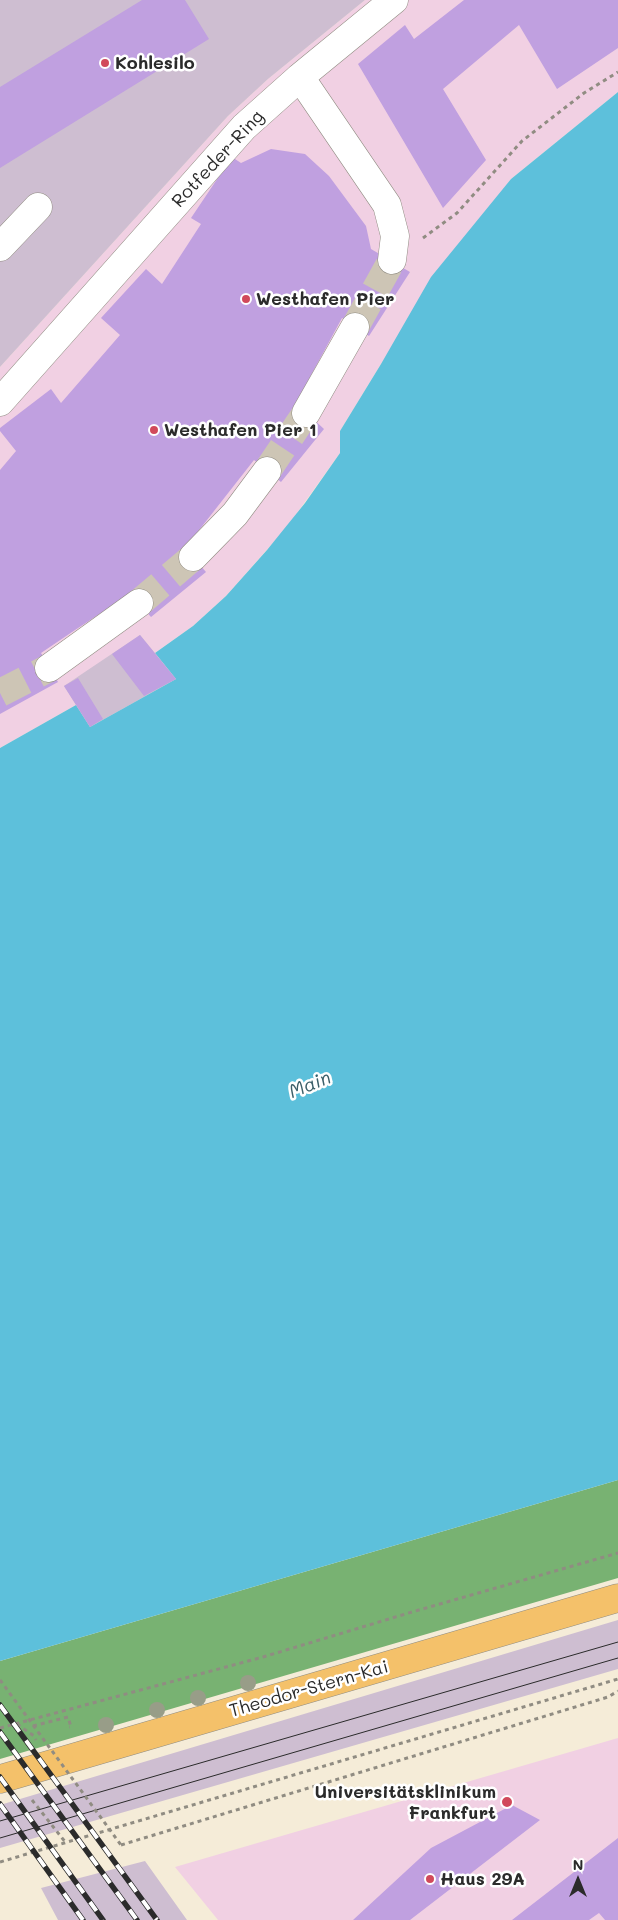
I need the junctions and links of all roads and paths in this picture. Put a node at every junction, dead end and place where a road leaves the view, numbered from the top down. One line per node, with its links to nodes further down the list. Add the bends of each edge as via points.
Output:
1 (394, 0): 3 (street, Rotfeder-Ring)
2 (618, 72): 5 (path, via 584,93 522,141 457,213)
3 (300, 77): 7 (street, via 387,205 395,236); 9 (street, Rotfeder-Ring, via 244,127)
4 (38, 207): 6 (street)
5 (423, 238)
6 (0, 247)
7 (392, 260)
8 (355, 327): 10 (street)
9 (0, 402)
10 (306, 413)
11 (267, 471): 12 (street, via 235,514)
12 (193, 557)
13 (139, 603): 14 (street)
14 (49, 668)
15 (618, 1552): 20 (path, via 263,1657)
16 (618, 1598): 25 (main road, Theodor-Stern-Kai)
17 (618, 1679): 27 (path)
18 (0, 1680): 21 (path, bridge)
19 (618, 1692): 21 (path, bridge, via 121,1845)
20 (17, 1724): 23 (path); 24 (path)
21 (33, 1726): 22 (path, via 68,1716)
22 (71, 1726)
23 (0, 1728)
24 (34, 1736)
25 (0, 1779)
26 (29, 1796): 27 (path)
27 (66, 1843): 28 (path)
28 (0, 1862)

